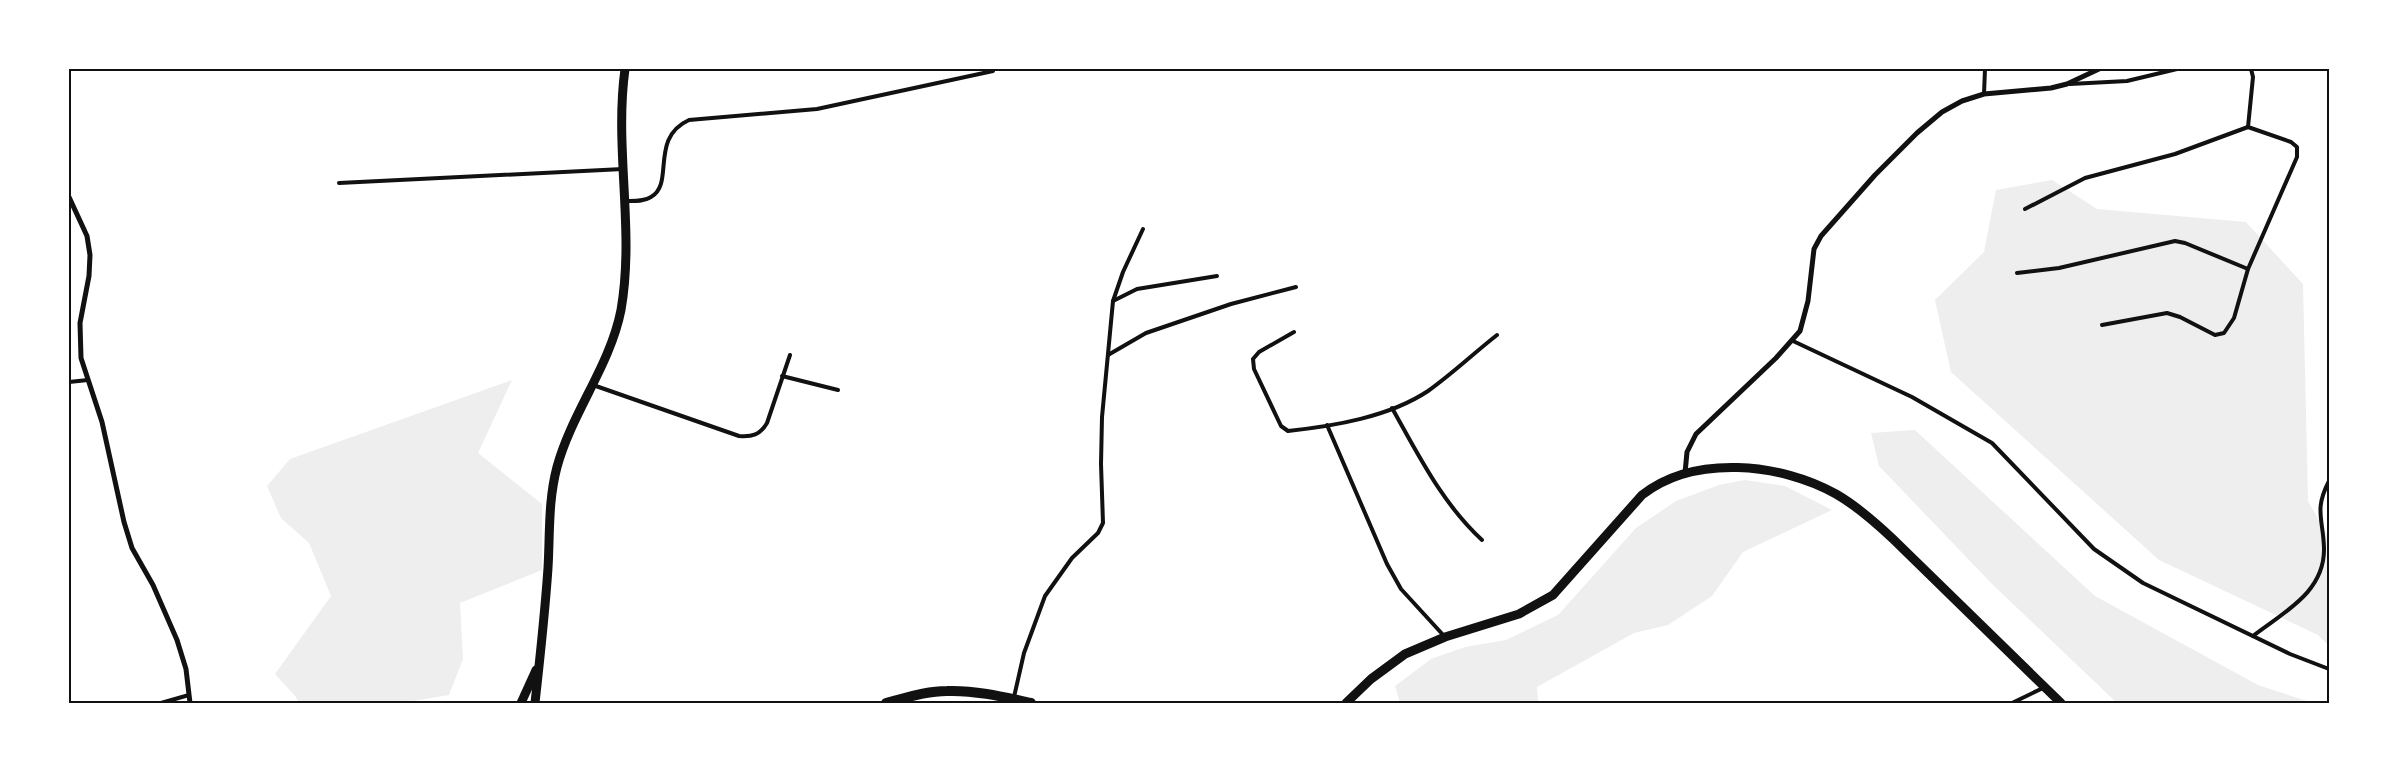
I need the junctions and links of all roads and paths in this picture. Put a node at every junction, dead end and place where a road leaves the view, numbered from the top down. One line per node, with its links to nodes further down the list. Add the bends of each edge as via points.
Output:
1 (624, 69): 10 (street, via 621,118)
2 (1986, 69): 8 (lane)
3 (2099, 69): 7 (street)
4 (2177, 69): 7 (lane, via 2127,81)
5 (2251, 69): 9 (lane)
6 (993, 71): 13 (lane, via 818,110 689,120 679,125 667,143 660,189 644,200)
7 (2068, 84): 8 (street)
8 (1984, 94): 24 (street, via 1962,101 1929,122 1832,221 1814,249 1804,320)
9 (2248, 128): 14 (lane, via 2175,154 2086,178); 16 (lane, via 2298,147 2297,157)
10 (623, 169): 11 (lane); 13 (street)
11 (339, 183)
12 (69, 197): 28 (street, via 87,236 90,255 79,341)
13 (624, 201): 30 (street, via 626,252 620,311 615,334)
14 (2025, 209)
15 (1143, 230): 20 (lane)
16 (2248, 270): 17 (lane, via 2175,241 2068,266); 21 (lane, via 2239,305 2224,333 2215,335 2180,316 2167,313)
17 (2017, 273)
18 (1217, 276): 20 (lane, via 1137,290)
19 (1296, 287): 26 (lane, via 1230,304 1146,333)
20 (1113, 301): 26 (lane)
21 (2102, 325)
22 (1294, 332): 33 (lane, via 1259,352 1252,359 1254,369 1281,426 1288,431)
23 (1497, 335): 32 (lane, via 1428,391)
24 (1793, 341): 34 (street, via 1696,434 1687,452); 38 (lane, via 1912,397 1974,431 2008,458 2094,549 2142,583)
25 (790, 355): 27 (lane)
26 (1108, 355): 44 (lane, via 1100,464 1103,523 1098,533 1067,564 1045,596 1024,653)
27 (782, 376): 30 (lane, via 767,423 762,432 750,437 739,436); 31 (lane)
28 (88, 380): 29 (lane); 43 (street, via 102,422 132,548 153,585 177,640 186,669)
29 (69, 382)
30 (593, 385): 39 (street, via 566,440 552,490)
31 (838, 390)
32 (1392, 408): 33 (lane); 36 (lane, via 1434,483 1462,521)
33 (1327, 425): 37 (lane, via 1386,564 1401,589)
34 (1686, 473): 37 (street, via 1655,485 1642,495 1553,595 1520,614); 41 (street, via 1725,467 1760,470 1835,494 1894,539)
35 (2329, 481): 38 (lane, via 2319,507 2324,548 2321,574 2312,589)
36 (1482, 540)
37 (1445, 636): 42 (street, via 1399,658)
38 (2253, 636): 40 (lane)
39 (540, 658): 47 (street); 48 (street)
40 (2329, 669)
41 (2043, 688): 53 (lane); 54 (street)
42 (1358, 692): 51 (street); 52 (street)
43 (189, 695): 45 (lane); 46 (street)
44 (1013, 699): 49 (main road, via 947,691); 50 (main road)
45 (161, 703)
46 (190, 703)
47 (521, 703)
48 (535, 703)
49 (886, 703)
50 (1031, 703)
51 (1346, 703)
52 (1353, 703)
53 (2012, 703)
54 (2061, 703)

